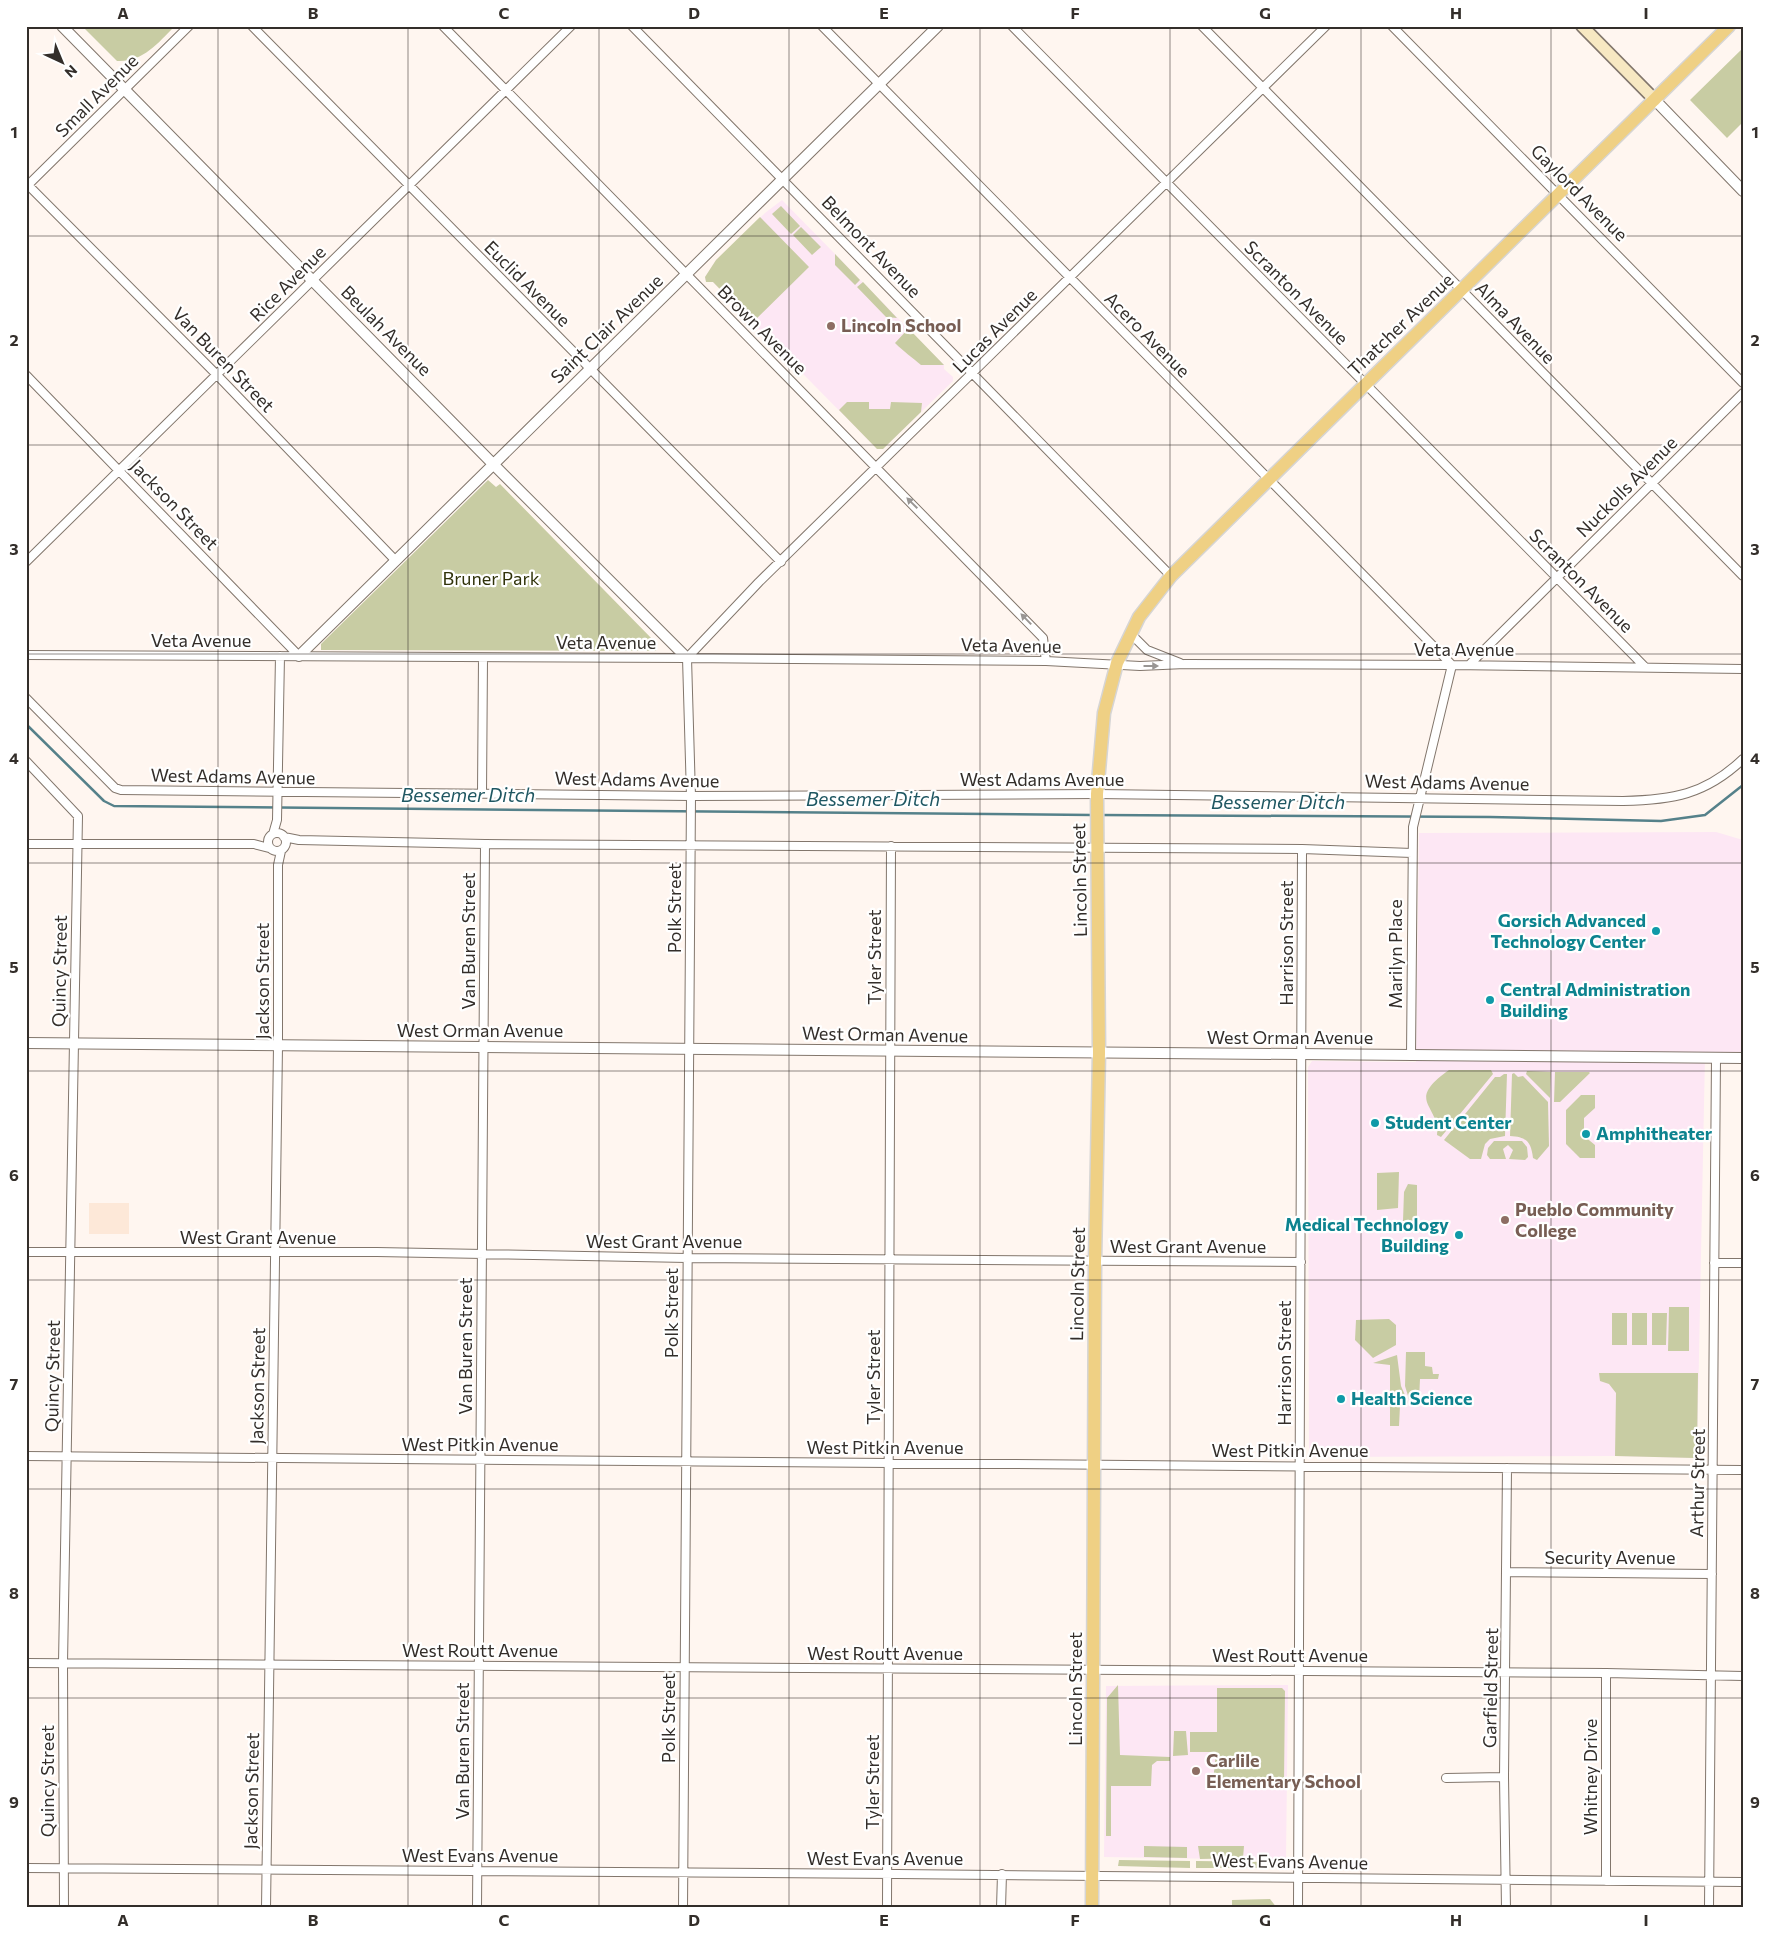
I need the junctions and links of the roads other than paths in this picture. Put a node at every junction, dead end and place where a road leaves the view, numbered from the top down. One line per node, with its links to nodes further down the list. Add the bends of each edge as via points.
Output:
1 (62, 26): 17 (street, Beulah Avenue)
2 (189, 26): 17 (street, Small Avenue)
3 (252, 26): 23 (street, Euclid Avenue)
4 (443, 26): 18 (street, Brown Avenue)
5 (571, 26): 18 (street, Rice Avenue)
6 (632, 26): 20 (street, Belmont Avenue)
7 (822, 26): 15 (street, Acero Avenue)
8 (938, 26): 15 (street, Saint Clair Avenue)
9 (1012, 26): 21 (street, Scranton Avenue)
10 (1202, 26): 16 (street, Alma Avenue)
11 (1326, 26): 16 (street, Lucas Avenue)
12 (1392, 26): 25 (street, Gaylord Avenue)
13 (1582, 26): 19 (main road)
14 (1729, 26): 19 (main road, Thatcher Avenue)
15 (879, 84): 20 (street, Saint Clair Avenue); 27 (street, Acero Avenue)
16 (1262, 88): 21 (street, Lucas Avenue); 29 (street, Alma Avenue)
17 (125, 89): 22 (street, Small Avenue); 28 (street, Beulah Avenue)
18 (507, 90): 23 (street, Rice Avenue); 26 (street, Brown Avenue)
19 (1655, 100): 24 (street); 25 (main road, Thatcher Avenue)
20 (783, 178): 26 (street, Saint Clair Avenue); 31 (street, Belmont Avenue)
21 (1166, 184): 27 (street, Lucas Avenue); 35 (street, Scranton Avenue)
22 (27, 185): 32 (street, Van Buren Street)
23 (409, 185): 28 (street, Rice Avenue); 30 (street, Euclid Avenue)
24 (1743, 191)
25 (1560, 194): 29 (main road, Thatcher Avenue); 34 (street, Gaylord Avenue)
26 (687, 274): 30 (street, Saint Clair Avenue); 38 (street, Brown Avenue)
27 (1069, 278): 31 (street, Lucas Avenue); 40 (street, Acero Avenue)
28 (314, 280): 32 (street, Rice Avenue); 37 (street, Beulah Avenue)
29 (1462, 290): 35 (main road, Thatcher Avenue); 41 (street, Alma Avenue)
30 (590, 369): 37 (street, Saint Clair Avenue); 44 (street, Euclid Avenue)
31 (973, 374): 38 (street, Lucas Avenue); 45 (street, Belmont Avenue)
32 (216, 375): 39 (street, Rice Avenue); 42 (street, Van Buren Street)
33 (26, 376): 39 (street, Jackson Street)
34 (1743, 382)
35 (1366, 384): 40 (main road, Thatcher Avenue); 47 (street, Scranton Avenue)
36 (1743, 393): 41 (street, Nuckolls Avenue)
37 (494, 465): 42 (street, Saint Clair Avenue); 53 (street, Beulah Avenue)
38 (877, 468): 44 (street, Lucas Avenue); 54 (street, Brown Avenue, one-way to 38, via 1043,638)
39 (119, 469): 43 (street, Rice Avenue); 51 (street, Jackson Street)
40 (1269, 480): 45 (main road, Thatcher Avenue); 57 (street, Acero Avenue)
41 (1652, 484): 46 (street, Alma Avenue); 47 (street, Nuckolls Avenue)
42 (396, 561): 51 (street, Saint Clair Avenue)
43 (26, 562)
44 (781, 562): 53 (street, Lucas Avenue)
45 (1172, 576): 48 (main road, Thatcher Avenue)
46 (1743, 576)
47 (1557, 578): 58 (street, Nuckolls Avenue); 59 (street, Scranton Avenue)
48 (1130, 633): 55 (main road, Thatcher Avenue); 56 (street, Veta Avenue, via 1147,650)
49 (26, 655): 50 (street, Veta Avenue)
50 (280, 656): 51 (street, Veta Avenue); 66 (street, Jackson Street)
51 (299, 656): 52 (street, Veta Avenue)
52 (483, 658): 53 (street, Veta Avenue); 64 (street)
53 (687, 658): 54 (street, Veta Avenue); 65 (street, Polk Street)
54 (1046, 661): 55 (street, Veta Avenue)
55 (1117, 663): 56 (street, Veta Avenue, one-way to 56, via 1140,666); 68 (main road, Lincoln Street, via 1104,713)
56 (1185, 664): 57 (street, Veta Avenue)
57 (1452, 665): 58 (street, Veta Avenue); 67 (street)
58 (1469, 665): 59 (street, Veta Avenue)
59 (1644, 666): 60 (street, Veta Avenue)
60 (1743, 669)
61 (26, 698): 66 (street, West Adams Avenue, via 114,788)
62 (1743, 759): 67 (street, West Adams Avenue, via 1727,774 1702,788 1664,800)
63 (26, 761): 73 (street, Quincy Street, via 78,816)
64 (482, 793): 65 (street, West Adams Avenue); 66 (street, West Adams Avenue)
65 (691, 796): 68 (street, West Adams Avenue); 74 (street, Polk Street)
66 (277, 797): 69 (street, Jackson Street)
67 (1421, 798): 68 (street, West Adams Avenue); 77 (street, Marilyn Place, via 1416,808)
68 (1097, 800): 70 (main road, Lincoln Street)
69 (277, 842): 72 (street); 73 (street); 80 (street, Jackson Street)
70 (1098, 843): 75 (street); 76 (street); 84 (main road, Lincoln Street)
71 (26, 844): 73 (street)
72 (485, 844): 74 (street); 81 (street, Van Buren Street)
73 (77, 845): 79 (street, Quincy Street)
74 (690, 845): 75 (street); 82 (street, Polk Street)
75 (891, 846): 83 (street, Tyler Street)
76 (1302, 849): 77 (street); 85 (street, Harrison Street)
77 (1412, 853): 86 (street, Marilyn Place)
78 (26, 1043): 79 (street, West Orman Avenue)
79 (74, 1044): 80 (street, West Orman Avenue); 90 (street, Quincy Street)
80 (278, 1046): 81 (street, West Orman Avenue); 91 (street, Jackson Street)
81 (483, 1048): 82 (street, West Orman Avenue); 92 (street, Van Buren Street)
82 (689, 1049): 83 (street, West Orman Avenue); 93 (street, Polk Street)
83 (890, 1050): 84 (street, West Orman Avenue); 94 (street, Tyler Street)
84 (1099, 1053): 85 (street, West Orman Avenue); 95 (main road, Lincoln Street)
85 (1302, 1055): 86 (street, West Orman Avenue); 96 (street, Harrison Street)
86 (1411, 1056): 87 (street, West Orman Avenue)
87 (1716, 1058): 88 (street, West Orman Avenue); 97 (street, Arthur Street)
88 (1743, 1058)
89 (26, 1252): 90 (street, West Grant Avenue)
90 (70, 1252): 91 (street, West Grant Avenue); 100 (street, Quincy Street)
91 (275, 1252): 92 (street, West Grant Avenue); 101 (street, Jackson Street)
92 (482, 1256): 93 (street, West Grant Avenue); 102 (street, Van Buren Street)
93 (688, 1258): 94 (street, West Grant Avenue); 103 (street, Polk Street)
94 (889, 1258): 95 (street, West Grant Avenue); 104 (street, Tyler Street)
95 (1095, 1262): 96 (street, West Grant Avenue); 105 (main road, Lincoln Street)
96 (1301, 1262): 106 (street, Harrison Street)
97 (1714, 1263): 98 (street); 108 (street, Arthur Street)
98 (1743, 1264)
99 (26, 1456): 100 (street, West Pitkin Avenue)
100 (66, 1456): 101 (street, West Pitkin Avenue); 113 (street, Quincy Street)
101 (271, 1458): 102 (street, West Pitkin Avenue); 114 (street, Jackson Street)
102 (480, 1460): 103 (street, West Pitkin Avenue); 115 (street, Van Buren Street)
103 (686, 1462): 104 (street, West Pitkin Avenue); 116 (street, Polk Street)
104 (888, 1463): 105 (street, West Pitkin Avenue); 117 (street, Tyler Street)
105 (1094, 1465): 106 (street, West Pitkin Avenue); 118 (main road, Lincoln Street)
106 (1300, 1466): 107 (street, West Pitkin Avenue); 119 (street, Harrison Street)
107 (1507, 1468): 108 (street, West Pitkin Avenue); 110 (street, Garfield Street)
108 (1714, 1470): 109 (street, West Pitkin Avenue); 111 (street, Arthur Street)
109 (1743, 1470)
110 (1507, 1572): 111 (street, Security Avenue); 121 (street, Garfield Street)
111 (1712, 1574): 122 (street, Arthur Street)
112 (26, 1663): 113 (street, West Routt Avenue)
113 (62, 1663): 114 (street, West Routt Avenue); 127 (street, Quincy Street)
114 (269, 1664): 115 (street, West Routt Avenue); 128 (street, Jackson Street)
115 (479, 1667): 116 (street, West Routt Avenue); 129 (street, Van Buren Street)
116 (685, 1667): 117 (street, West Routt Avenue); 130 (street, Polk Street)
117 (888, 1669): 118 (street, West Routt Avenue); 133 (street, Tyler Street)
118 (1094, 1670): 119 (street, West Routt Avenue); 132 (main road, Lincoln Street)
119 (1299, 1671): 121 (street, West Routt Avenue); 134 (street, Harrison Street)
120 (1606, 1672): 121 (street, West Routt Avenue); 122 (street, West Routt Avenue); 136 (street, Whitney Drive)
121 (1507, 1673): 125 (street, Garfield Street)
122 (1712, 1676): 123 (street, West Routt Avenue); 137 (street, Arthur Street)
123 (1743, 1676)
124 (1446, 1778): 125 (street)
125 (1504, 1778): 135 (street, Garfield Street)
126 (26, 1868): 127 (street, West Evans Avenue)
127 (64, 1868): 128 (street, West Evans Avenue); 139 (street, Quincy Street)
128 (266, 1869): 129 (street, West Evans Avenue); 140 (street, Jackson Street)
129 (477, 1870): 130 (street, West Evans Avenue); 141 (street, Van Buren Street)
130 (683, 1872): 133 (street, West Evans Avenue); 142 (street, Polk Street)
131 (1002, 1874): 132 (street, West Evans Avenue); 133 (street, West Evans Avenue); 144 (street)
132 (1092, 1874): 134 (street, West Evans Avenue); 145 (main road, Lincoln Street)
133 (887, 1875): 143 (street, Tyler Street)
134 (1298, 1877): 135 (street, West Evans Avenue); 146 (street, Harrison Street)
135 (1507, 1878): 136 (street, West Evans Avenue); 147 (street, Garfield Street)
136 (1606, 1881): 137 (street, West Evans Avenue)
137 (1709, 1881): 138 (street, West Evans Avenue); 148 (street, Arthur Street)
138 (1743, 1882)
139 (64, 1908)
140 (266, 1908)
141 (477, 1908)
142 (683, 1908)
143 (887, 1908)
144 (1001, 1908)
145 (1092, 1908)
146 (1298, 1908)
147 (1506, 1908)
148 (1709, 1908)

